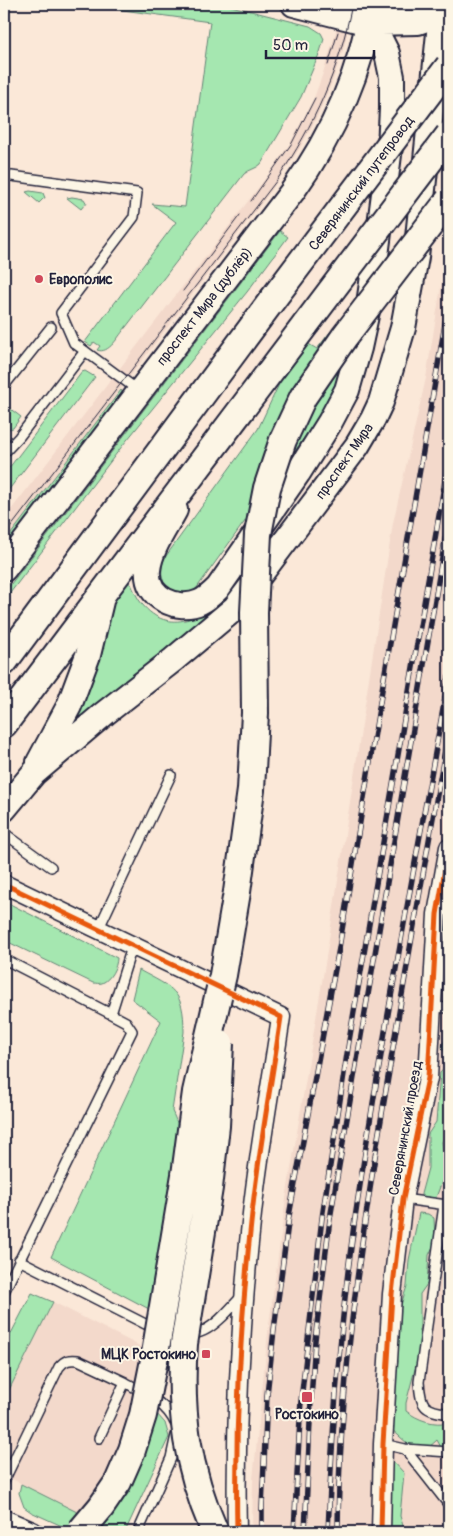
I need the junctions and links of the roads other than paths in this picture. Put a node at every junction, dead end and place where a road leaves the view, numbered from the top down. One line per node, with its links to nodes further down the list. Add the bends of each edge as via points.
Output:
1 (294, 4): 3 (main road)
2 (442, 4): 3 (main road, via 432,17 418,22); 18 (main road, проспект Мира, via 416,257 403,328 373,419 357,446 235,608)
3 (371, 14): 11 (main road, проспект Мира (дублёр), via 348,92 315,158); 13 (main road, via 387,53 392,77 390,147 370,297 347,390 298,473 218,588 200,602 179,606 171,604 152,589 148,572 153,553)
4 (449, 66): 16 (main road, Северянинский путепровод, bridge)
5 (449, 135): 13 (main road, проспект Мира, bridge)
6 (4, 175): 9 (lane, via 137,194 134,217 61,313 74,343)
7 (449, 200): 28 (main road, bridge, via 345,336 303,397 283,440 267,488 258,534 251,790)
8 (50, 326): 10 (lane)
9 (85, 351): 11 (lane); 12 (lane, via 19,437)
10 (4, 386)
11 (139, 391): 14 (main road, проспект Мира (дублёр))
12 (4, 451)
13 (194, 473): 15 (main road, проспект Мира)
14 (4, 569)
15 (103, 593): 17 (main road, проспект Мира); 18 (main road, проспект Мира, via 88,655 69,706)
16 (4, 662)
17 (4, 724)
18 (34, 773): 20 (main road, проспект Мира)
19 (171, 775): 25 (lane)
20 (4, 809)
21 (4, 833): 23 (lane)
22 (449, 847): 29 (street, Северянинский проезд, via 437,914)
23 (50, 866)
24 (4, 884): 25 (street)
25 (98, 930): 26 (street)
26 (132, 947): 31 (lane); 36 (street, via 281,1017 251,1220)
27 (4, 959): 31 (lane)
28 (223, 975): 48 (main road, bridge, via 196,1092 185,1175 142,1415 118,1482); 50 (main road, bridge, via 215,1135 182,1364 187,1446)
29 (431, 1006): 30 (lane); 32 (street, Северянинский проезд, via 428,1078)
30 (449, 1008)
31 (111, 1014): 34 (lane, via 126,1022 132,1031)
32 (403, 1199): 33 (lane); 40 (street, Северянинский проезд, via 392,1294)
33 (446, 1205): 38 (lane, via 419,1382 421,1400 430,1411)
34 (19, 1260): 35 (lane); 36 (lane, via 172,1335 192,1335 214,1326)
35 (4, 1292)
36 (244, 1294): 44 (street)
37 (125, 1382): 39 (lane); 43 (lane, via 78,1360 63,1362); 49 (lane, via 165,1406 176,1423 171,1458)
38 (449, 1414)
39 (99, 1438)
40 (383, 1444): 41 (lane); 53 (street, Северянинский проезд)
41 (405, 1449): 42 (lane); 45 (lane)
42 (449, 1452)
43 (4, 1481)
44 (236, 1493): 51 (street); 52 (street)
45 (449, 1505)
46 (4, 1519): 47 (street)
47 (34, 1532)
48 (80, 1532)
49 (138, 1532)
50 (215, 1532)
51 (232, 1532)
52 (237, 1532)
53 (381, 1532)

